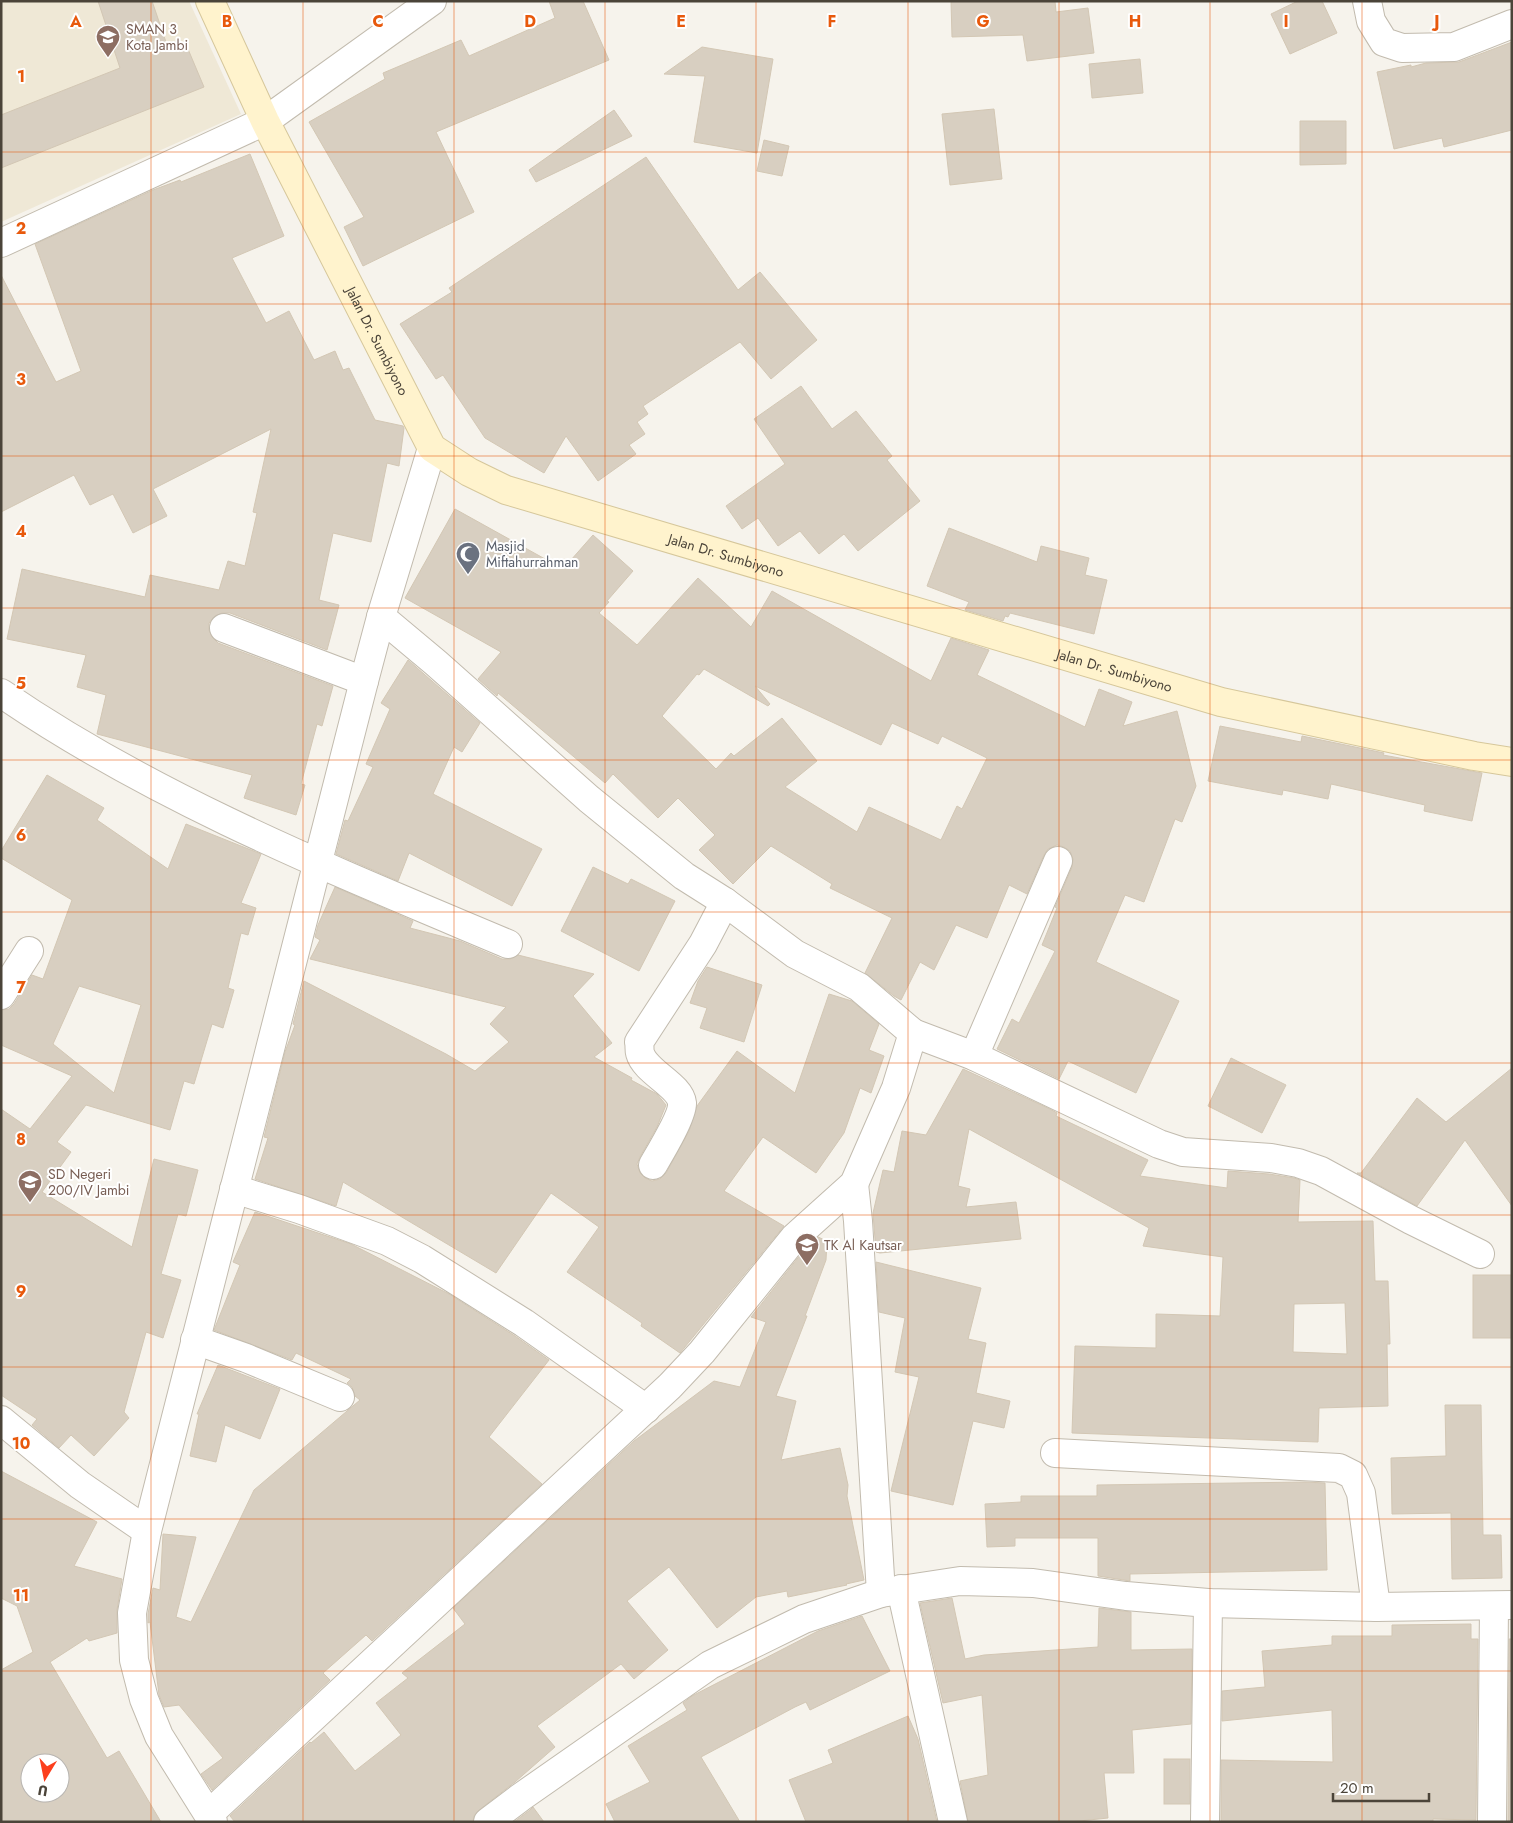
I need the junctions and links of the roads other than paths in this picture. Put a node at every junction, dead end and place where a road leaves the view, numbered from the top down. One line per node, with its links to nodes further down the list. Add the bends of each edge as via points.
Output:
1 (210, 1): 5 (street, Jalan Dr. Sumbiyono)
2 (432, 1): 5 (street)
3 (1367, 1): 4 (street, via 1371,21 1384,42 1402,48 1454,47)
4 (1512, 24)
5 (265, 121): 6 (street); 7 (street, Jalan Dr. Sumbiyono)
6 (1, 243)
7 (432, 448): 8 (street); 12 (street, Jalan Dr. Sumbiyono, via 469,472 506,490 1212,699)
8 (381, 618): 10 (street); 15 (street, via 589,798 684,876)
9 (224, 628): 10 (street)
10 (364, 681): 14 (street)
11 (1, 693): 14 (street, via 130,772)
12 (1512, 762)
13 (1058, 860): 20 (street)
14 (317, 864): 16 (street); 23 (street)
15 (725, 902): 19 (street, via 795,954 859,987); 21 (street, via 703,944 639,1042 640,1055 680,1096 682,1104 680,1115)
16 (508, 944)
17 (29, 951): 18 (street)
18 (1, 995)
19 (913, 1033): 20 (street); 22 (street, via 896,1088)
20 (974, 1056): 24 (street, via 1159,1144 1183,1152 1271,1158 1321,1171)
21 (653, 1165)
22 (854, 1184): 27 (street, via 794,1238 702,1352); 31 (street)
23 (234, 1189): 25 (street); 27 (street, via 387,1241 422,1259 524,1323)
24 (1480, 1254)
25 (195, 1340): 26 (street); 30 (street)
26 (340, 1397)
27 (646, 1409): 35 (street)
28 (1, 1420): 30 (street, via 80,1484)
29 (1055, 1453): 34 (street, via 1339,1468 1353,1475 1361,1493)
30 (147, 1530): 35 (street, via 132,1612 134,1660 144,1699 159,1736)
31 (891, 1591): 32 (street, via 960,1580 1033,1583); 36 (street, via 804,1619 710,1664); 37 (street)
32 (1208, 1603): 34 (street); 38 (street)
33 (1503, 1606): 34 (street); 39 (street)
34 (1376, 1607)
35 (211, 1818)
36 (488, 1822)
37 (953, 1822)
38 (1205, 1822)
39 (1492, 1822)

